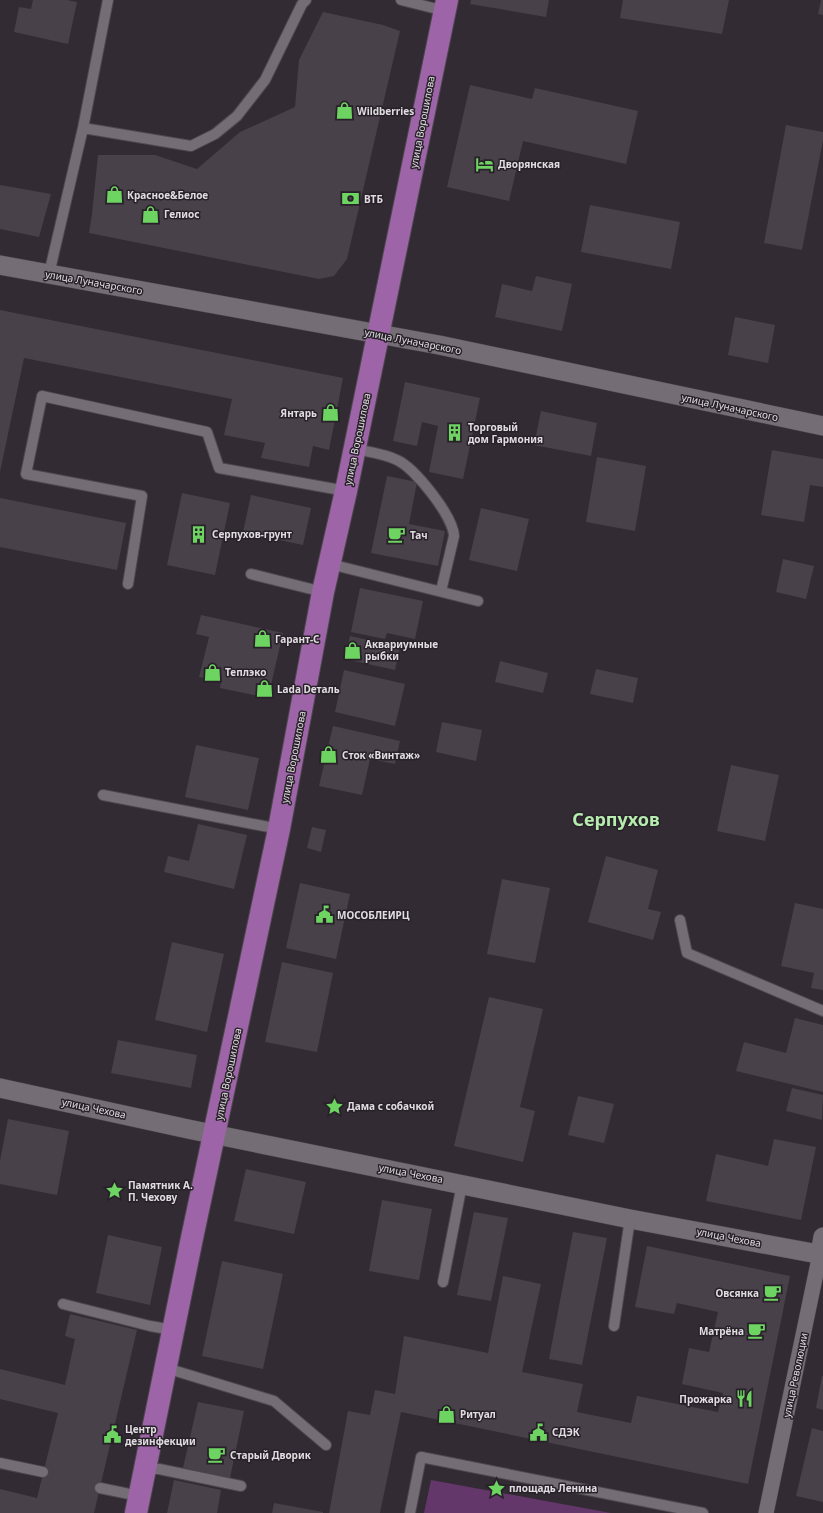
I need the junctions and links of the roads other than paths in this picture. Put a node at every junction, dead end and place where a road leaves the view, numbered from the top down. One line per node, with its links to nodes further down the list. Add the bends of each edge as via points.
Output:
1 (108, 0): 5 (lane)
2 (306, 0): 5 (lane, via 265,80 237,116 215,134 191,146)
3 (402, 0): 4 (lane)
4 (446, 6): 8 (main road, улица Ворошилова)
5 (82, 128): 7 (lane)
6 (0, 265): 7 (street, улица Луначарского)
7 (49, 274): 8 (street, улица Луначарского)
8 (379, 334): 9 (street, улица Луначарского); 10 (main road, улица Ворошилова)
9 (823, 426)
10 (355, 449): 11 (main road, улица Ворошилова); 15 (lane, via 397,460 409,467 445,512 454,530 454,536)
11 (346, 491): 12 (main road, улица Ворошилова); 14 (lane, via 218,468 207,432 42,396 26,474 142,496)
12 (330, 564): 15 (lane); 16 (main road, улица Ворошилова)
13 (251, 574): 16 (lane)
14 (128, 584)
15 (441, 591): 17 (lane)
16 (323, 592): 19 (main road, улица Ворошилова)
17 (478, 601)
18 (103, 795): 19 (lane)
19 (279, 829): 23 (main road, улица Ворошилова)
20 (680, 920): 21 (lane, via 687,953)
21 (823, 1010)
22 (0, 1088): 23 (street, улица Чехова)
23 (215, 1134): 24 (street, улица Чехова); 30 (main road, улица Ворошилова)
24 (462, 1184): 25 (street, улица Чехова); 27 (lane)
25 (630, 1219): 26 (street, улица Чехова); 29 (lane)
26 (822, 1249): 41 (street, улица Революции)
27 (443, 1282)
28 (63, 1304): 30 (lane)
29 (614, 1326)
30 (173, 1330): 31 (main road, улица Ворошилова)
31 (166, 1368): 32 (lane, via 274,1401); 34 (main road, улица Ворошилова)
32 (326, 1446)
33 (0, 1463): 35 (lane)
34 (146, 1469): 36 (lane, via 159,1469); 38 (main road, улица Ворошилова)
35 (44, 1472)
36 (241, 1486)
37 (100, 1488): 38 (lane)
38 (138, 1505)
39 (410, 1513): 40 (lane, via 421,1457)
40 (703, 1513)
41 (766, 1513)

